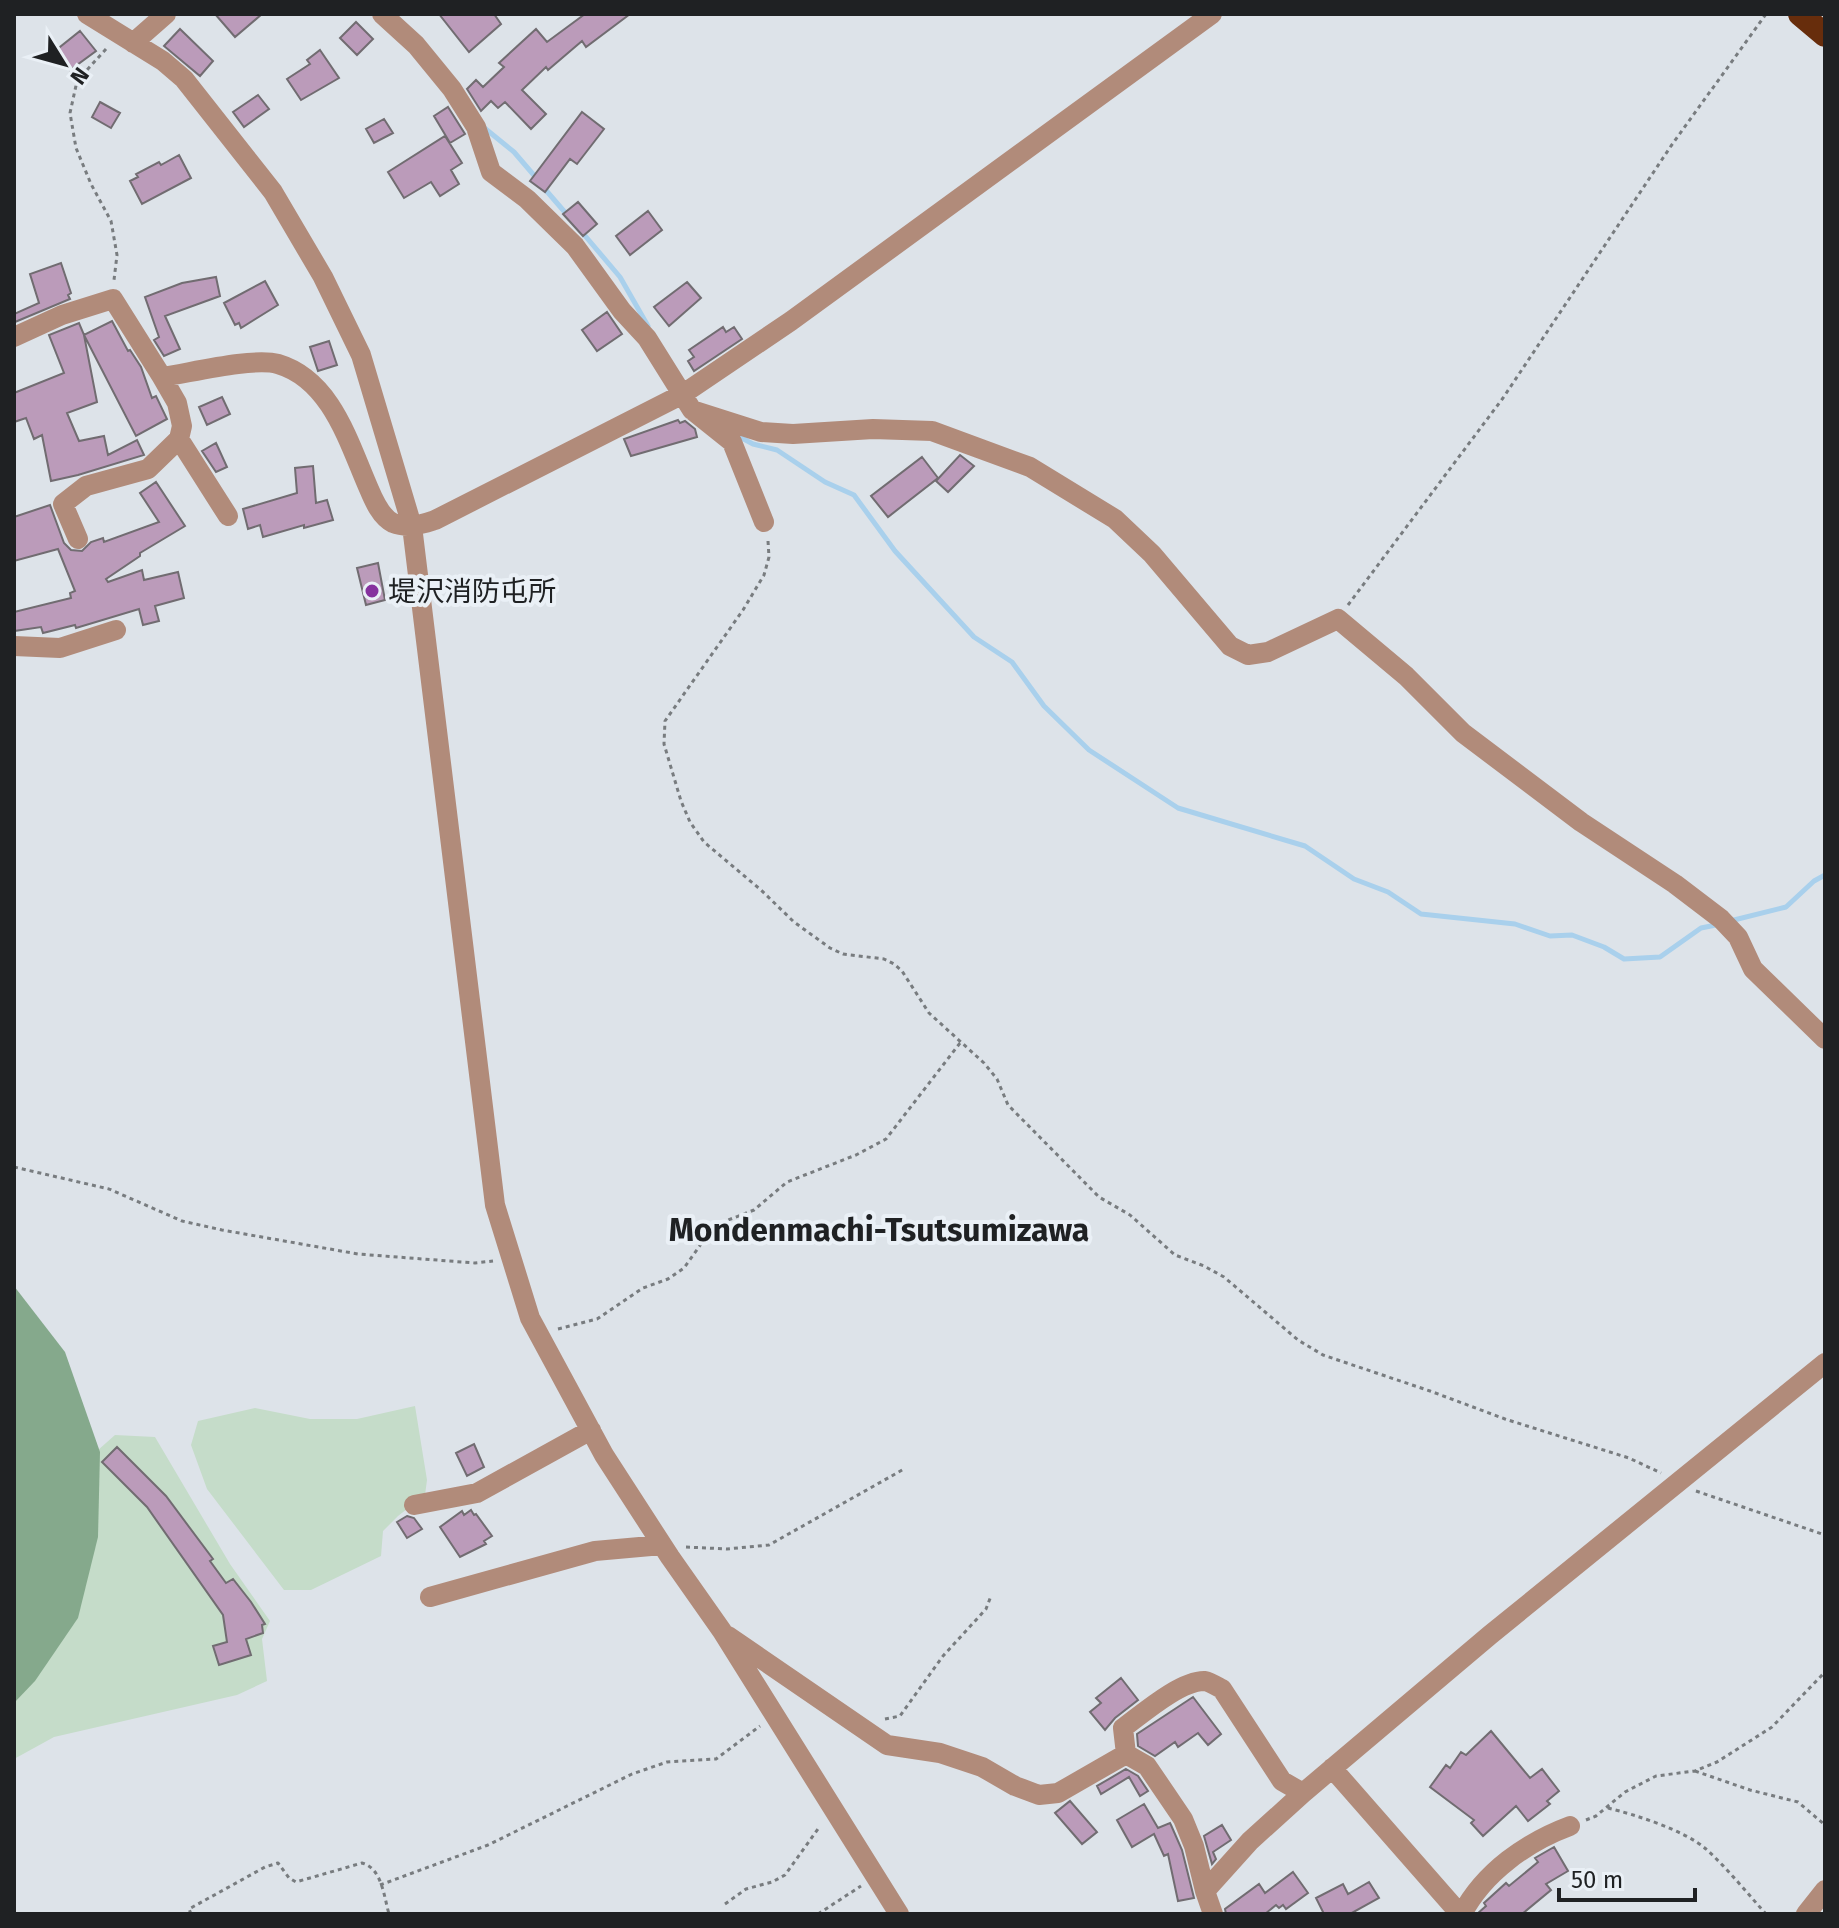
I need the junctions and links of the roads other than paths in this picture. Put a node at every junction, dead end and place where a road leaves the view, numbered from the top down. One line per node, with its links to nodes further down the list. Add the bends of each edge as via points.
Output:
1 (87, 14): 5 (street)
2 (166, 14): 5 (street)
3 (382, 14): 8 (street, via 452,89 476,127 491,172 575,246 647,338)
4 (1212, 14): 8 (street)
5 (126, 39): 12 (street, via 184,79 273,192 316,265 361,355)
6 (14, 337): 7 (street, via 113,299)
7 (162, 377): 9 (street, via 177,403); 12 (street, via 258,362 278,364 304,378 333,408 376,506 392,522)
8 (688, 402): 11 (street, via 732,442); 12 (street); 16 (street, via 761,432 932,431 1030,467 1115,519 1230,646 1248,655 1268,652 1338,619 1463,733 1721,919 1738,937 1753,969)
9 (179, 439): 10 (street); 13 (street, via 148,469 86,486 63,504)
10 (228, 516)
11 (764, 522)
12 (412, 526): 18 (street, via 495,1205 530,1318)
13 (78, 539)
14 (116, 630): 15 (street, via 60,648)
15 (14, 646)
16 (1825, 1039)
17 (1825, 1363): 24 (street)
18 (591, 1430): 19 (street, via 477,1493); 20 (street)
19 (414, 1505)
20 (662, 1545): 21 (street, via 595,1551); 22 (street)
21 (430, 1597)
22 (722, 1631): 23 (street, via 887,1745 940,1753 1039,1795 1058,1793); 29 (street)
23 (1126, 1754): 25 (street, via 1123,1728 1162,1699 1206,1681 1222,1689 1282,1781); 28 (street, via 1147,1766 1183,1819)
24 (1332, 1768): 25 (street); 31 (street)
25 (1303, 1793): 28 (street)
26 (1570, 1826): 31 (street, via 1538,1838 1504,1864)
27 (1825, 1890): 32 (street)
28 (1205, 1891): 30 (street)
29 (899, 1914)
30 (1213, 1914)
31 (1461, 1914)
32 (1806, 1914)

